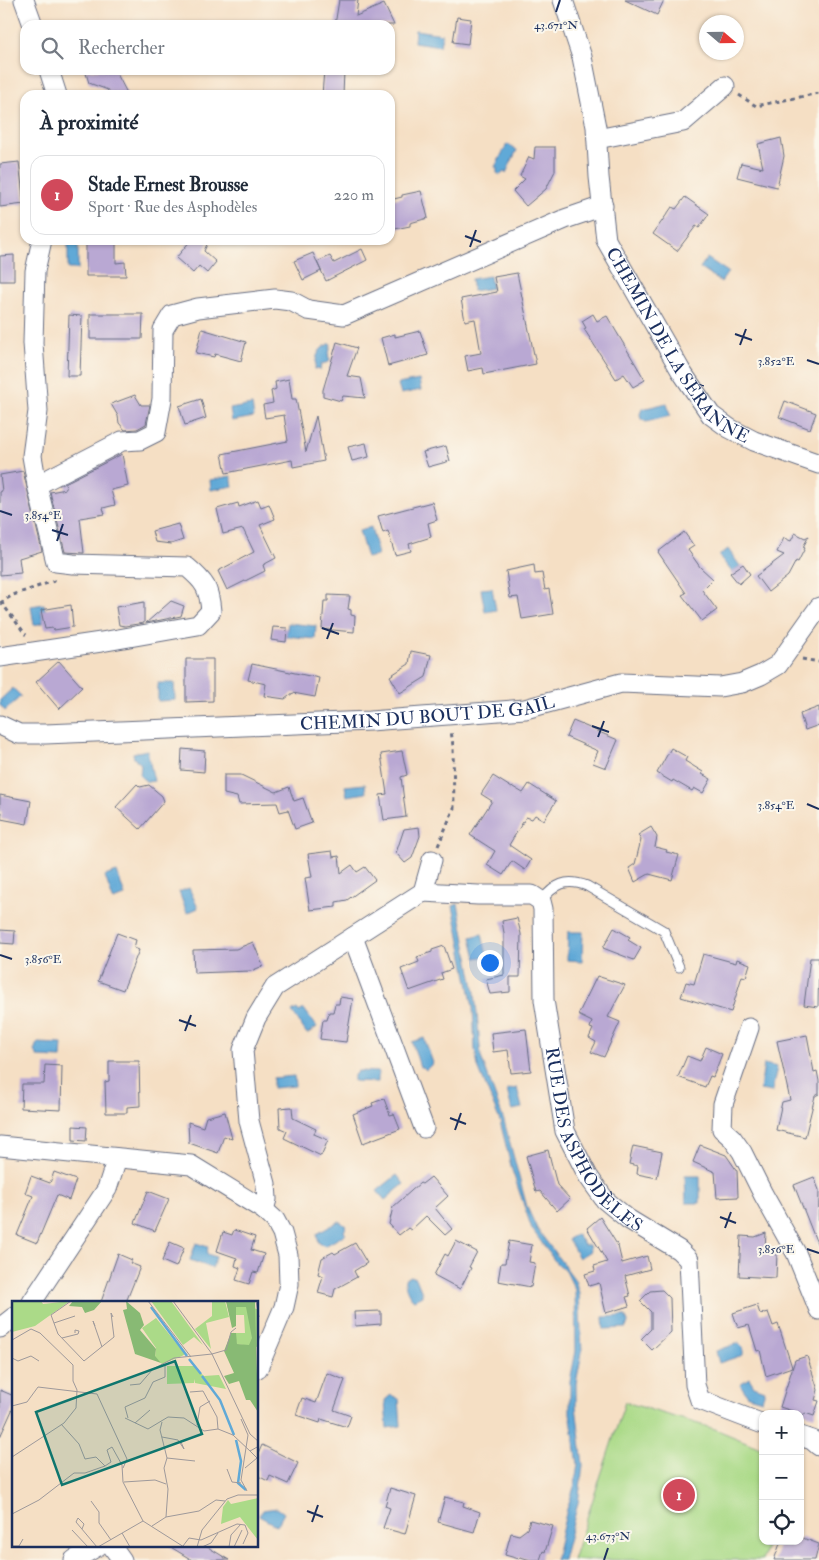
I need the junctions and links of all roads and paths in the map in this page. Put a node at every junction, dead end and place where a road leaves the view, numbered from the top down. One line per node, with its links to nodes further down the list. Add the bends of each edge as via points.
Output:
1 (24, 0): 3 (street)
2 (563, 0): 8 (street, CHEMIN DE LA SÉRANNE, via 582,57)
3 (31, 20)
4 (51, 75): 6 (street)
5 (725, 86): 7 (path, via 756,106); 8 (street, via 683,122)
6 (55, 90)
7 (819, 93)
8 (597, 139): 9 (street, CHEMIN DE LA SÉRANNE)
9 (603, 206): 11 (street, CHEMIN DE LA SÉRANNE, via 606,240 681,371 711,415 754,441); 12 (street, via 565,219 344,314 308,310 291,301 275,299 198,308 172,315 163,330 162,399 156,432 140,440 122,440)
10 (41, 245): 12 (street, via 35,271 33,343 38,411 32,456)
11 (819, 464)
12 (37, 485): 13 (street, via 56,562)
13 (72, 564): 14 (path, via 61,578 12,595); 16 (street, via 187,567 199,577 210,594 211,611 198,625)
14 (1, 603): 16 (path)
15 (819, 607): 18 (street, CHEMIN DU BOUT DE GAIL, via 778,665 742,683 720,687 621,683 525,709)
16 (39, 651): 17 (street)
17 (0, 657)
18 (449, 715): 19 (street, CHEMIN DU BOUT DE GAIL, via 45,734 19,734); 20 (path, via 454,808)
19 (0, 725)
20 (432, 860): 21 (street)
21 (423, 892): 22 (street, via 532,895); 23 (street)
22 (541, 901): 24 (lane, via 550,890 564,882 587,886 664,931); 35 (street, RUE DES ASPHODÈLES, via 544,1000 565,1131 588,1176 605,1200 689,1260 695,1385 700,1400)
23 (354, 937): 26 (street); 29 (street, via 275,987 256,1018 243,1050 249,1121 266,1184)
24 (679, 967)
25 (749, 1028): 31 (street, via 724,1104 722,1129 742,1152 796,1254)
26 (424, 1128)
27 (0, 1146): 28 (street)
28 (117, 1158): 29 (street, via 191,1165); 30 (street, via 106,1189)
29 (264, 1210): 34 (street, via 282,1233 288,1255 289,1284 284,1307)
30 (33, 1301)
31 (819, 1310)
32 (12, 1319): 33 (street)
33 (0, 1328)
34 (259, 1366)
35 (759, 1422)
36 (804, 1437): 37 (street)
37 (819, 1446)
38 (95, 1548): 40 (street)
39 (113, 1548): 41 (street)
40 (74, 1560)
41 (122, 1560)

